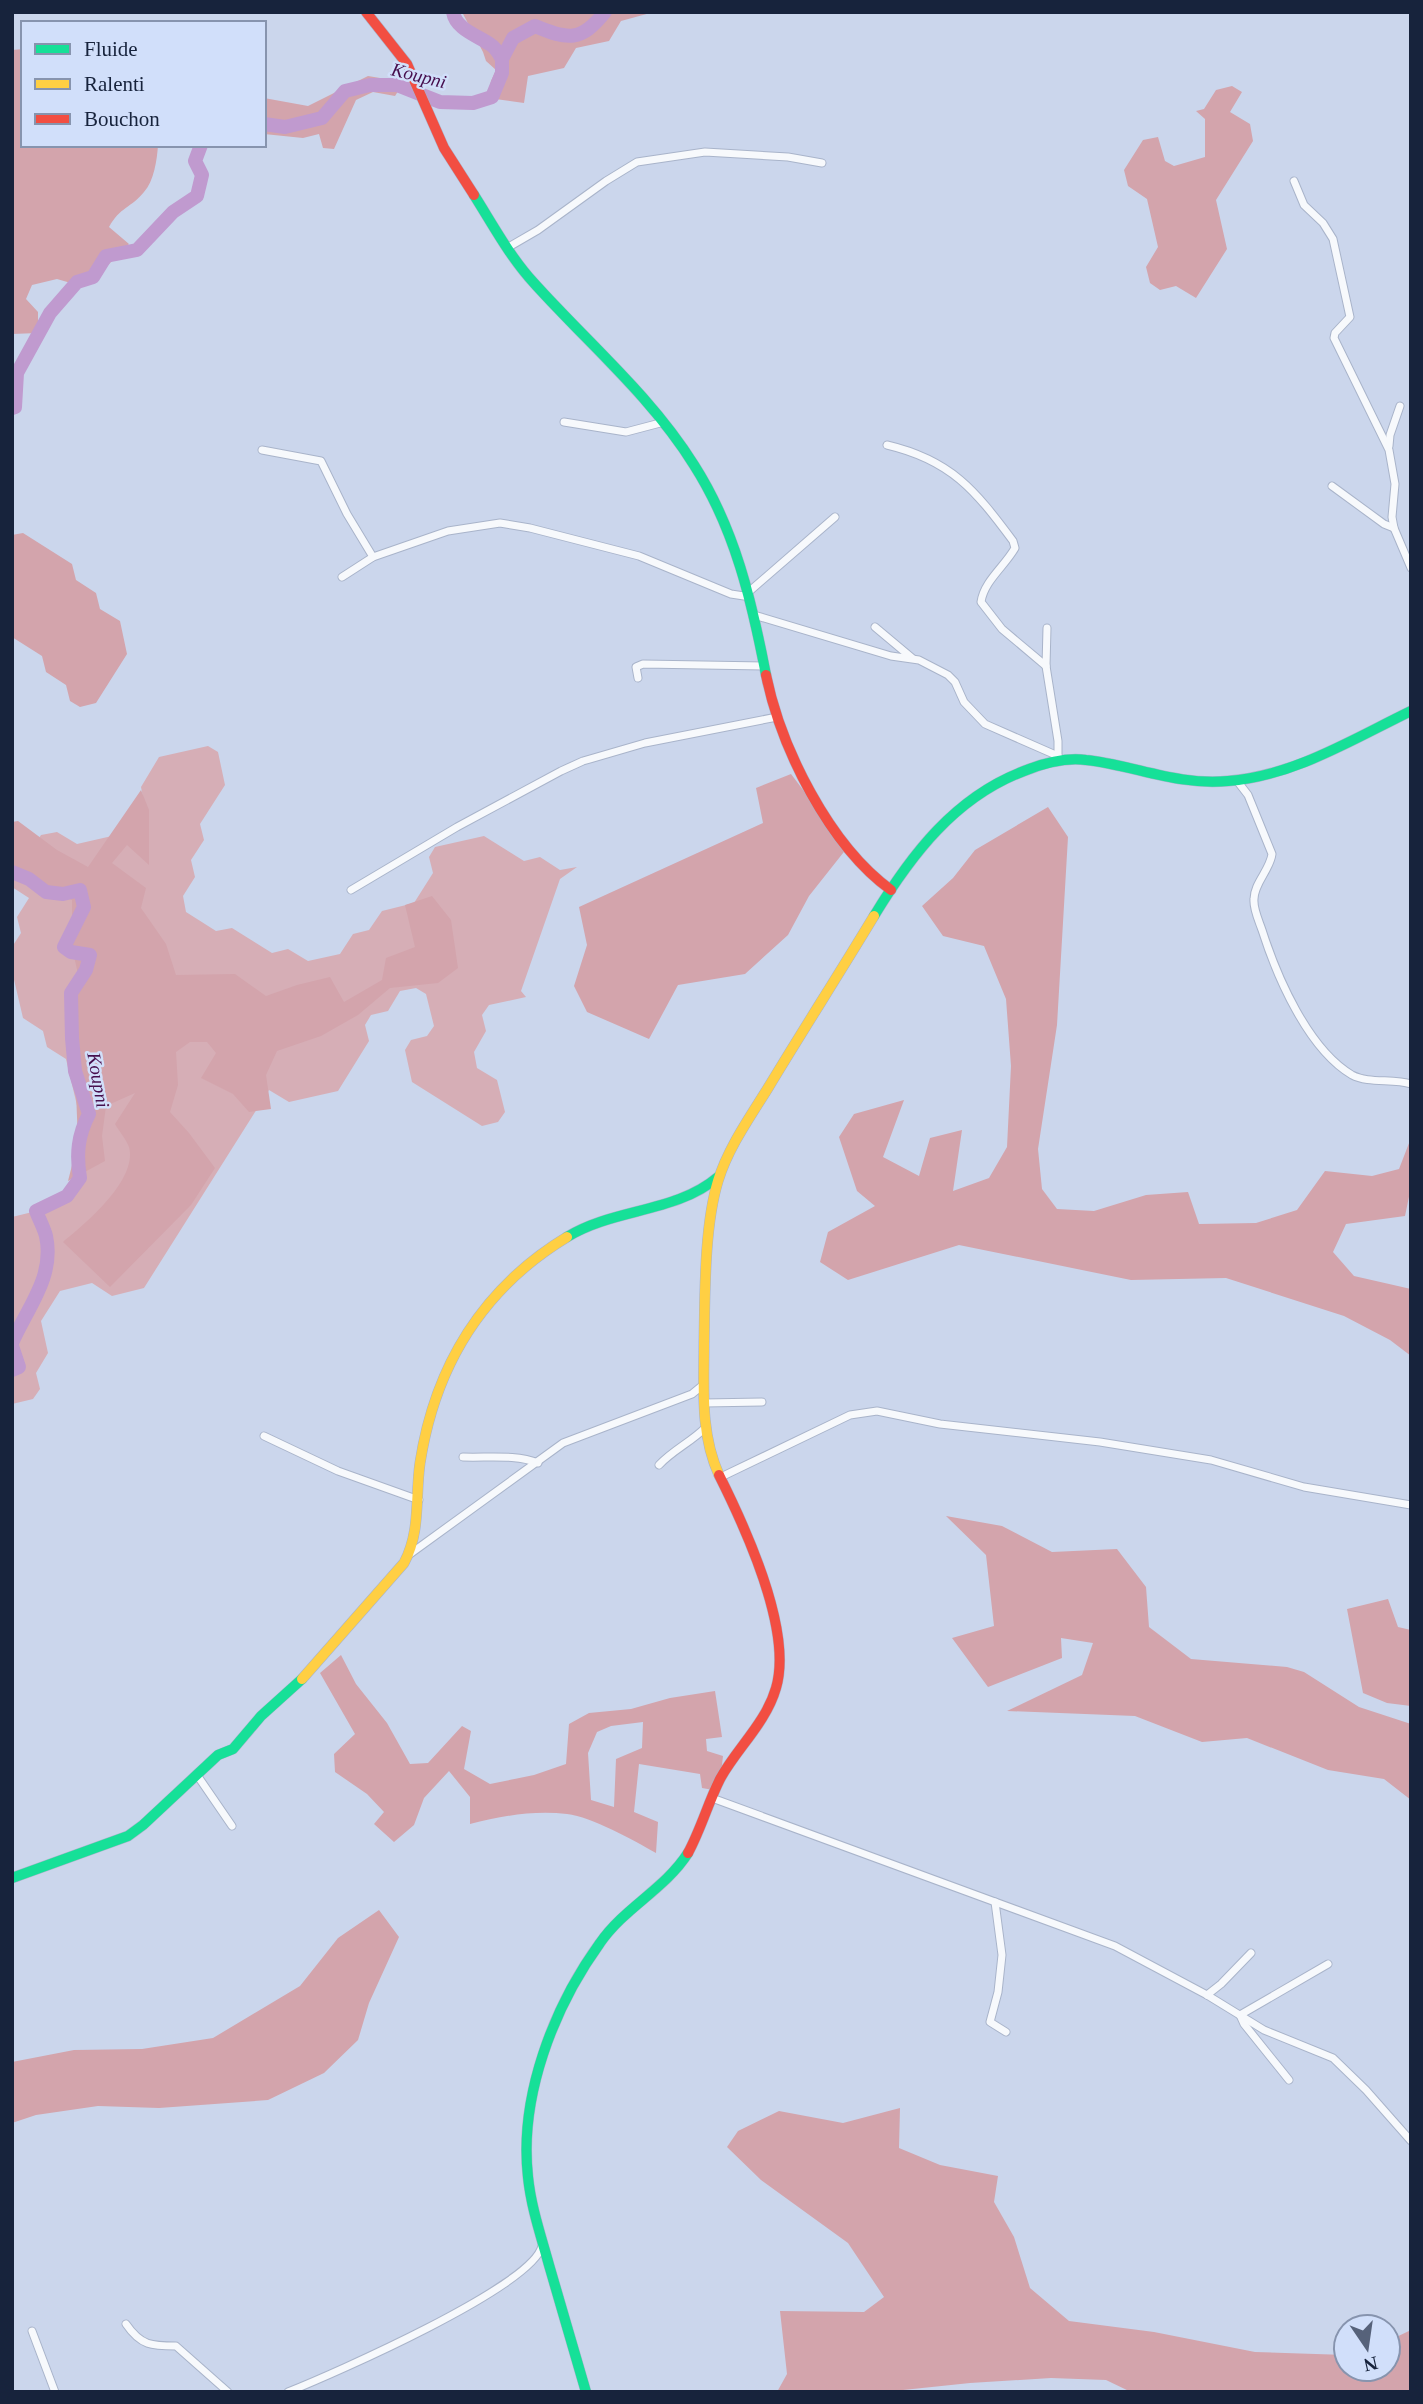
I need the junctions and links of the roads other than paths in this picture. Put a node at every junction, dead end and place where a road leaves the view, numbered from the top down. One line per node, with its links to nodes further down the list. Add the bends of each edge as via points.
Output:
1 (366, 12): 4 (street, via 407,64 444,148)
2 (822, 163): 4 (street, via 705,152 637,162)
3 (1294, 181): 10 (street, via 1304,205 1333,239 1350,317 1334,338)
4 (507, 248): 7 (street, via 532,281)
5 (1400, 406): 10 (street)
6 (564, 422): 7 (street, via 626,432)
7 (664, 422): 17 (street, via 711,495)
8 (887, 445): 23 (street, via 934,461 967,484 1013,541 1015,548 990,581 981,602 1003,629)
9 (262, 450): 14 (street, via 321,461)
10 (1389, 450): 13 (street, via 1395,484 1391,505)
11 (1332, 486): 13 (street)
12 (835, 517): 17 (street)
13 (1394, 528): 15 (street)
14 (373, 557): 16 (street); 17 (street, via 448,531 500,523 639,556 738,597)
15 (1411, 568)
16 (342, 577)
17 (748, 594): 18 (street)
18 (754, 615): 21 (street); 22 (street)
19 (875, 627): 21 (street)
20 (1046, 628): 23 (street)
21 (914, 659): 27 (street, via 948,675 964,702 985,724)
22 (764, 666): 24 (street, via 643,664 636,667); 26 (street)
23 (1046, 666): 27 (street)
24 (638, 678)
25 (1411, 711): 28 (street, via 1295,766)
26 (777, 717): 29 (street, via 645,743 583,761 457,827); 30 (street, via 830,822 861,867)
27 (1058, 758): 28 (street, via 1162,777); 30 (street, via 997,783 959,808 927,841)
28 (1238, 782): 31 (street, via 1272,854 1254,901 1285,991 1316,1040 1351,1074)
29 (351, 890)
30 (891, 890): 32 (street)
31 (1411, 1084)
32 (721, 1171): 33 (street, via 710,1217); 42 (street, via 716,1180 698,1191 587,1226 531,1264 481,1312 453,1357 443,1385 421,1460)
33 (704, 1385): 35 (street); 39 (street, via 692,1394 563,1443)
34 (762, 1402): 35 (street)
35 (704, 1404): 36 (street)
36 (705, 1428): 40 (street); 41 (street)
37 (264, 1436): 42 (street, via 338,1471)
38 (463, 1457): 39 (street)
39 (538, 1463): 44 (street)
40 (659, 1465)
41 (721, 1477): 43 (street, via 850,1415 877,1411 940,1424 1180,1454 1304,1487); 46 (street, via 764,1584 779,1671 774,1692)
42 (419, 1500): 44 (street)
43 (1411, 1505)
44 (410, 1555): 45 (street, via 303,1679 270,1707 233,1749 218,1755)
45 (197, 1775): 47 (street); 48 (street, via 128,1836)
46 (712, 1798): 49 (street); 57 (street, via 683,1860 610,1928 574,1985 553,2030 535,2092 527,2149 527,2173)
47 (232, 1826)
48 (12, 1878)
49 (995, 1902): 52 (street, via 1105,1941); 54 (street, via 1002,1955 998,1992 989,2018)
50 (1251, 1953): 52 (street)
51 (1328, 1964): 53 (street)
52 (1207, 1995): 53 (street)
53 (1240, 2015): 55 (street); 56 (street, via 1337,2061)
54 (1006, 2032)
55 (1289, 2080)
56 (1411, 2141)
57 (541, 2237): 62 (street, via 538,2254 503,2286 477,2302 385,2350); 63 (street)
58 (126, 2323): 61 (street, via 139,2341 180,2349)
59 (32, 2331): 60 (street)
60 (55, 2392)
61 (228, 2392)
62 (288, 2392)
63 (586, 2392)

